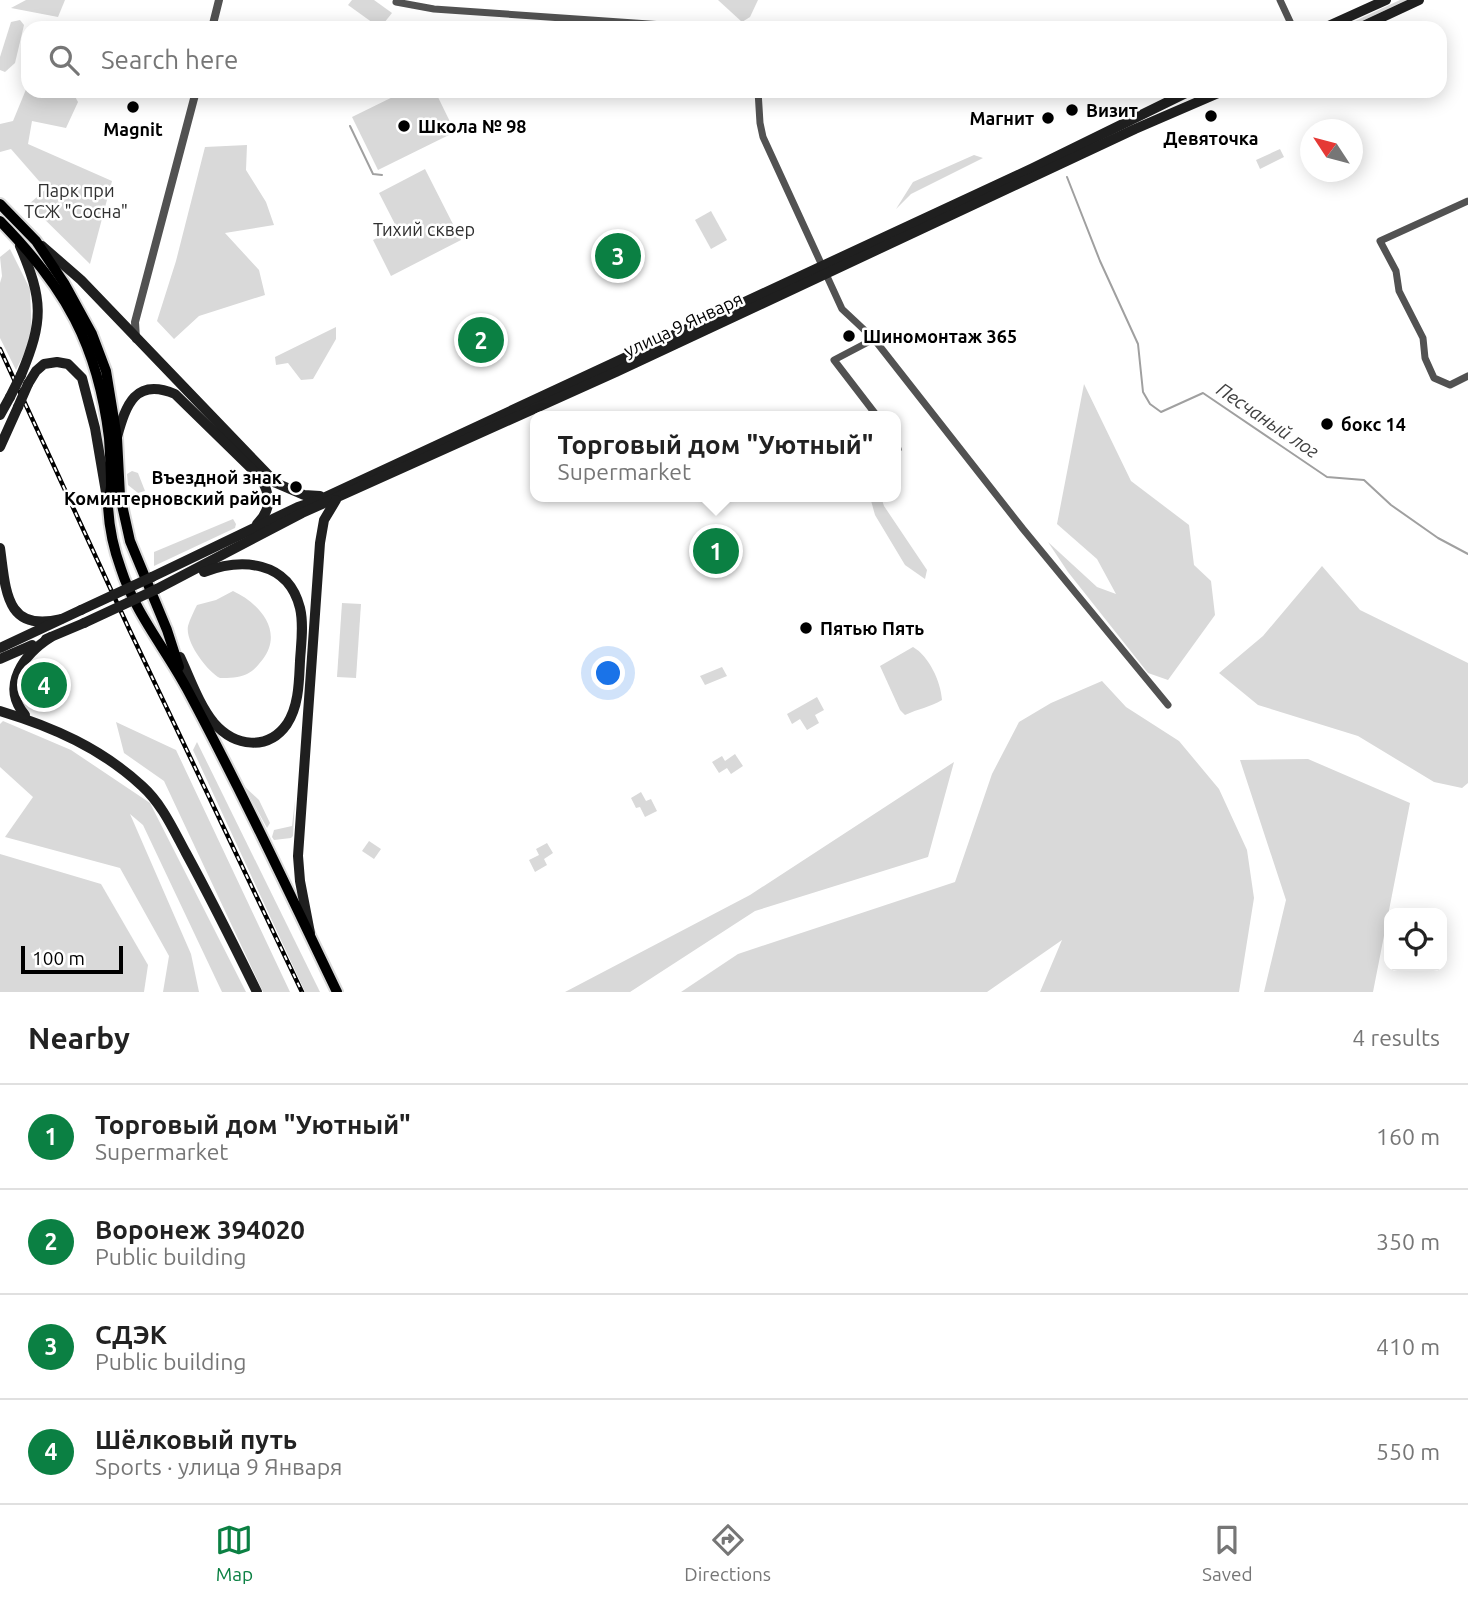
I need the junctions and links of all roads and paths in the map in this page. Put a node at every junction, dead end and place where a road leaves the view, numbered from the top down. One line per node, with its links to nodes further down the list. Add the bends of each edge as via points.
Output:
1 (219, 0): 6 (street)
2 (1280, 0): 8 (street)
3 (1386, 0): 9 (main road)
4 (1419, 0): 10 (main road)
5 (396, 2): 7 (street, via 434,9)
6 (214, 21)
7 (606, 21)
8 (1290, 21)
9 (1340, 21)
10 (1374, 21)
11 (194, 98): 22 (street)
12 (758, 98): 21 (street, via 763,137)
13 (1176, 98): 18 (main road, улица 9 Января)
14 (1207, 98): 18 (main road, улица 9 Января)
15 (1468, 201): 26 (street, via 1380,241 1423,338 1434,379 1450,385)
16 (0, 204): 20 (highway)
17 (0, 221): 19 (highway)
18 (894, 237): 21 (main road, улица 9 Января)
19 (17, 239): 28 (main road, bridge, via 34,278 36,339); 32 (highway, via 54,281 85,338 98,374 109,438)
20 (36, 241): 23 (main road); 29 (highway, via 92,334 106,371)
21 (824, 270): 24 (street, via 842,309); 31 (main road, улица 9 Января)
22 (138, 313): 23 (street); 25 (street)
23 (118, 320): 25 (main road)
24 (874, 339): 27 (street, via 834,360); 42 (street)
25 (137, 340): 31 (main road, via 276,483 304,495)
26 (1468, 376)
27 (873, 411)
28 (0, 415)
29 (117, 438): 33 (main road, via 125,409 136,396 148,388 175,394 266,488 270,502 266,515); 37 (highway, via 120,496 130,541)
30 (0, 447): 32 (main road, bridge, via 36,371 44,364 68,364 82,378)
31 (335, 496): 33 (main road, улица 9 Января, via 298,507); 35 (main road, улица 9 Января); 45 (main road, via 320,543 298,856)
32 (108, 507): 41 (highway, via 121,570 140,613)
33 (246, 533): 36 (main road, улица 9 Января, bridge)
34 (0, 548): 36 (main road, via 6,595 19,615 44,624)
35 (162, 587): 37 (main road, via 222,565 244,563 271,570 289,586 300,609 300,668 293,713 279,734 248,743 222,731 207,713); 38 (main road, bridge)
36 (61, 619): 39 (main road)
37 (166, 630): 41 (highway)
38 (51, 637): 40 (main road); 44 (main road, via 17,661 5,689 17,710)
39 (0, 648)
40 (0, 659)
41 (186, 687): 45 (highway)
42 (1168, 705)
43 (0, 711): 44 (main road)
44 (53, 729): 46 (main road, via 122,769 161,808 214,901)
45 (311, 937): 47 (highway)
46 (257, 992)
47 (337, 992)

